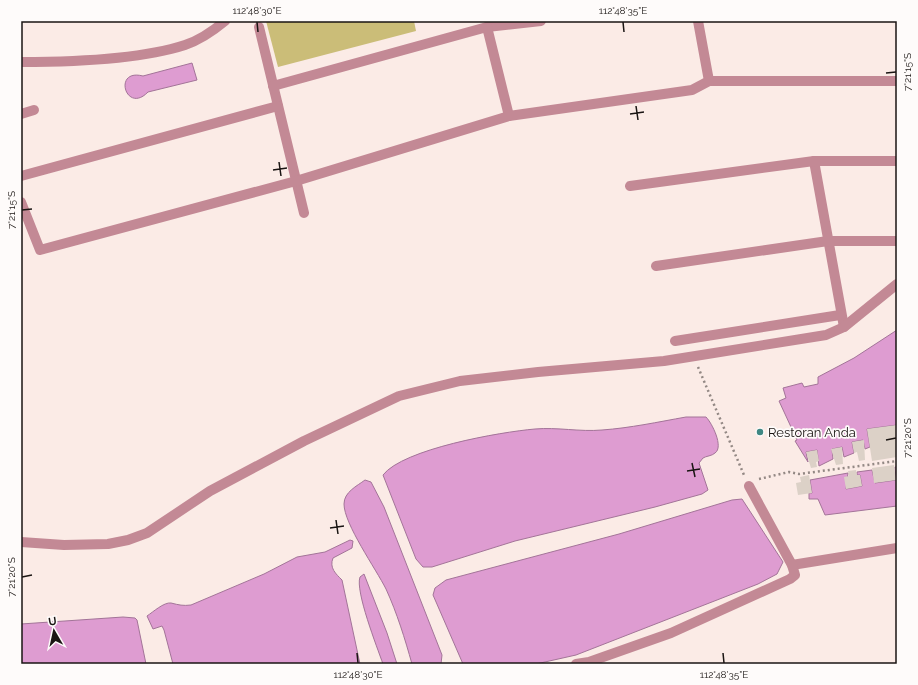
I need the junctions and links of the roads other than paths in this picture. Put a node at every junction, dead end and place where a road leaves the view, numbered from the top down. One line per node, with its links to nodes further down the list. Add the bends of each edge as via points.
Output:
1 (225, 21): 6 (street, via 211,32 186,44 133,56)
2 (541, 21): 5 (street)
3 (698, 21): 7 (street)
4 (259, 27): 9 (street)
5 (487, 27): 9 (street); 13 (street)
6 (21, 62)
7 (709, 81): 8 (street); 13 (street, via 692,90)
8 (897, 81)
9 (273, 86): 10 (street)
10 (278, 106): 16 (street); 17 (street)
11 (34, 110): 12 (street)
12 (21, 114)
13 (509, 116): 17 (street)
14 (814, 161): 15 (street); 18 (street); 21 (street)
15 (897, 161)
16 (21, 176)
17 (296, 181): 19 (street, via 40,250); 20 (street)
18 (630, 186)
19 (21, 202)
20 (304, 213)
21 (828, 241): 22 (street); 23 (street); 25 (street)
22 (897, 241)
23 (656, 266)
24 (897, 284): 26 (street)
25 (840, 316): 26 (street); 27 (street)
26 (844, 327): 29 (street, via 812,338 694,356 460,381 400,396 304,441 210,491 147,533 108,544 64,545)
27 (675, 341)
28 (749, 486): 31 (street)
29 (21, 542)
30 (897, 548): 31 (street)
31 (792, 565): 32 (street, via 795,575 790,579 671,633 589,662)
32 (576, 664)

